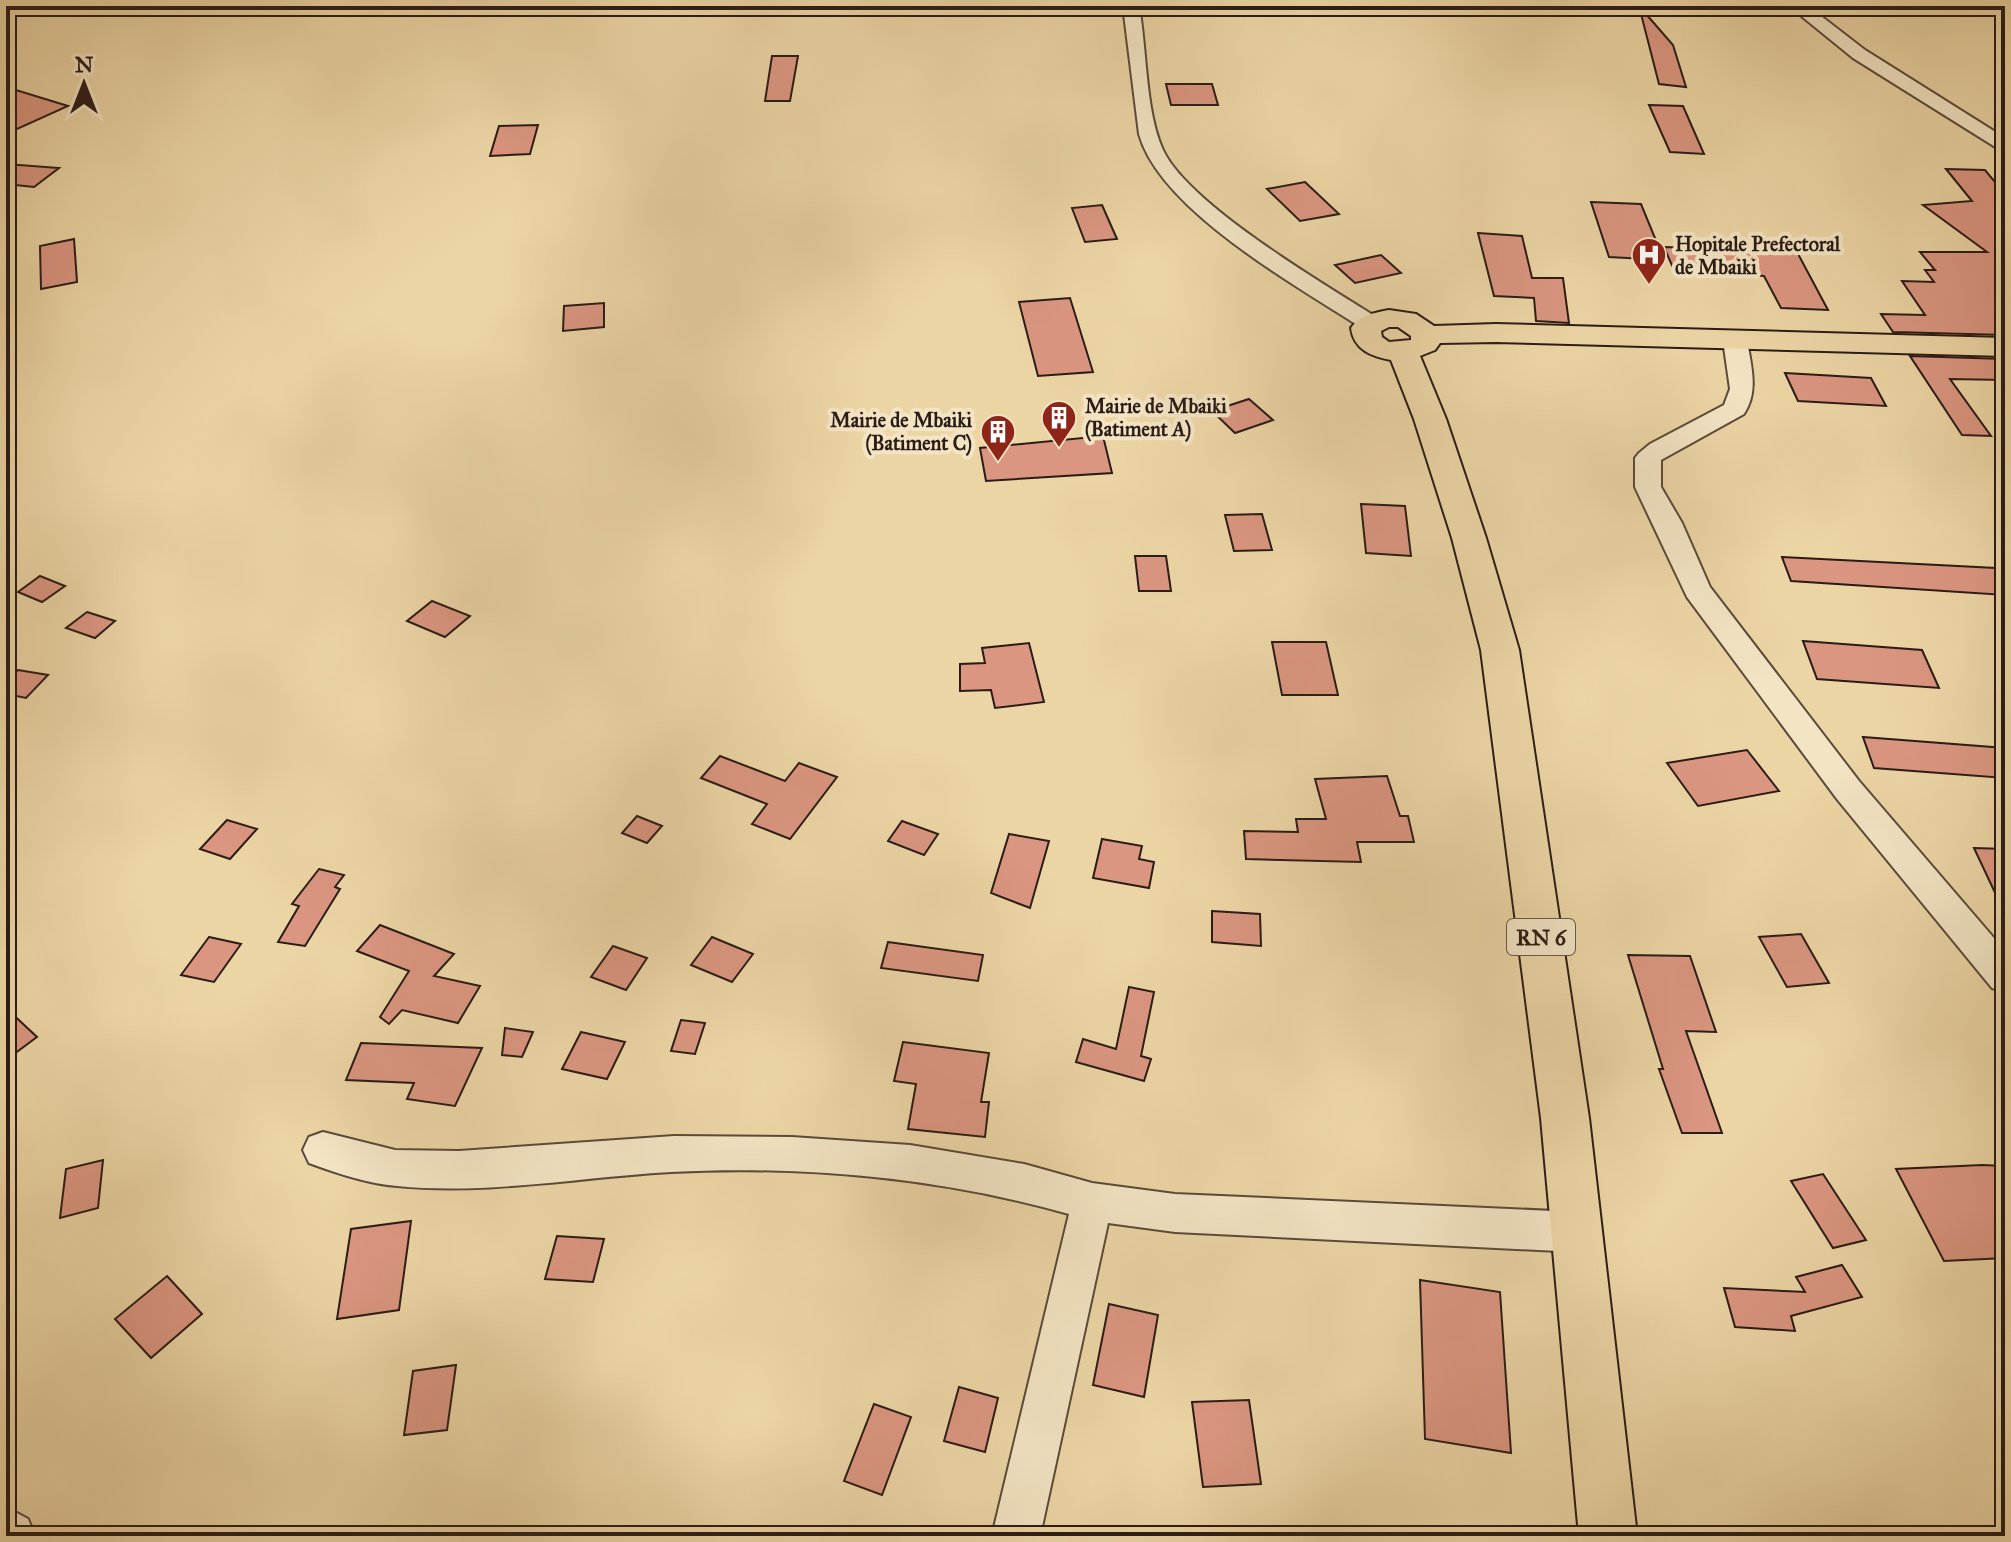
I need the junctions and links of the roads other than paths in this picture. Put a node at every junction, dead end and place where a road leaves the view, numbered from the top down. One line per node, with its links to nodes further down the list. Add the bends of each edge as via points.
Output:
1 (1131, 6): 4 (street, via 1146,125 1154,154 1170,176 1243,237)
2 (1797, 6): 3 (street, via 1859,54)
3 (2005, 147)
4 (1370, 323): 6 (main road, via 1397,319 1416,325)
5 (1735, 340): 6 (main road, via 1510,334); 7 (main road); 8 (street, via 1742,389 1735,409 1648,458 1648,487 1697,590 1719,622 1848,790)
6 (1415, 343): 11 (main road, RN 6, via 1500,650)
7 (2005, 347)
8 (2005, 977)
9 (323, 1150): 10 (street, via 395,1168 674,1154 792,1155 910,1163 1024,1183)
10 (1092, 1202): 11 (street, via 1175,1213); 14 (street)
11 (1577, 1232): 15 (main road, RN 6)
12 (6, 1531): 13 (street)
13 (11, 1536)
14 (1016, 1536)
15 (1608, 1536)

